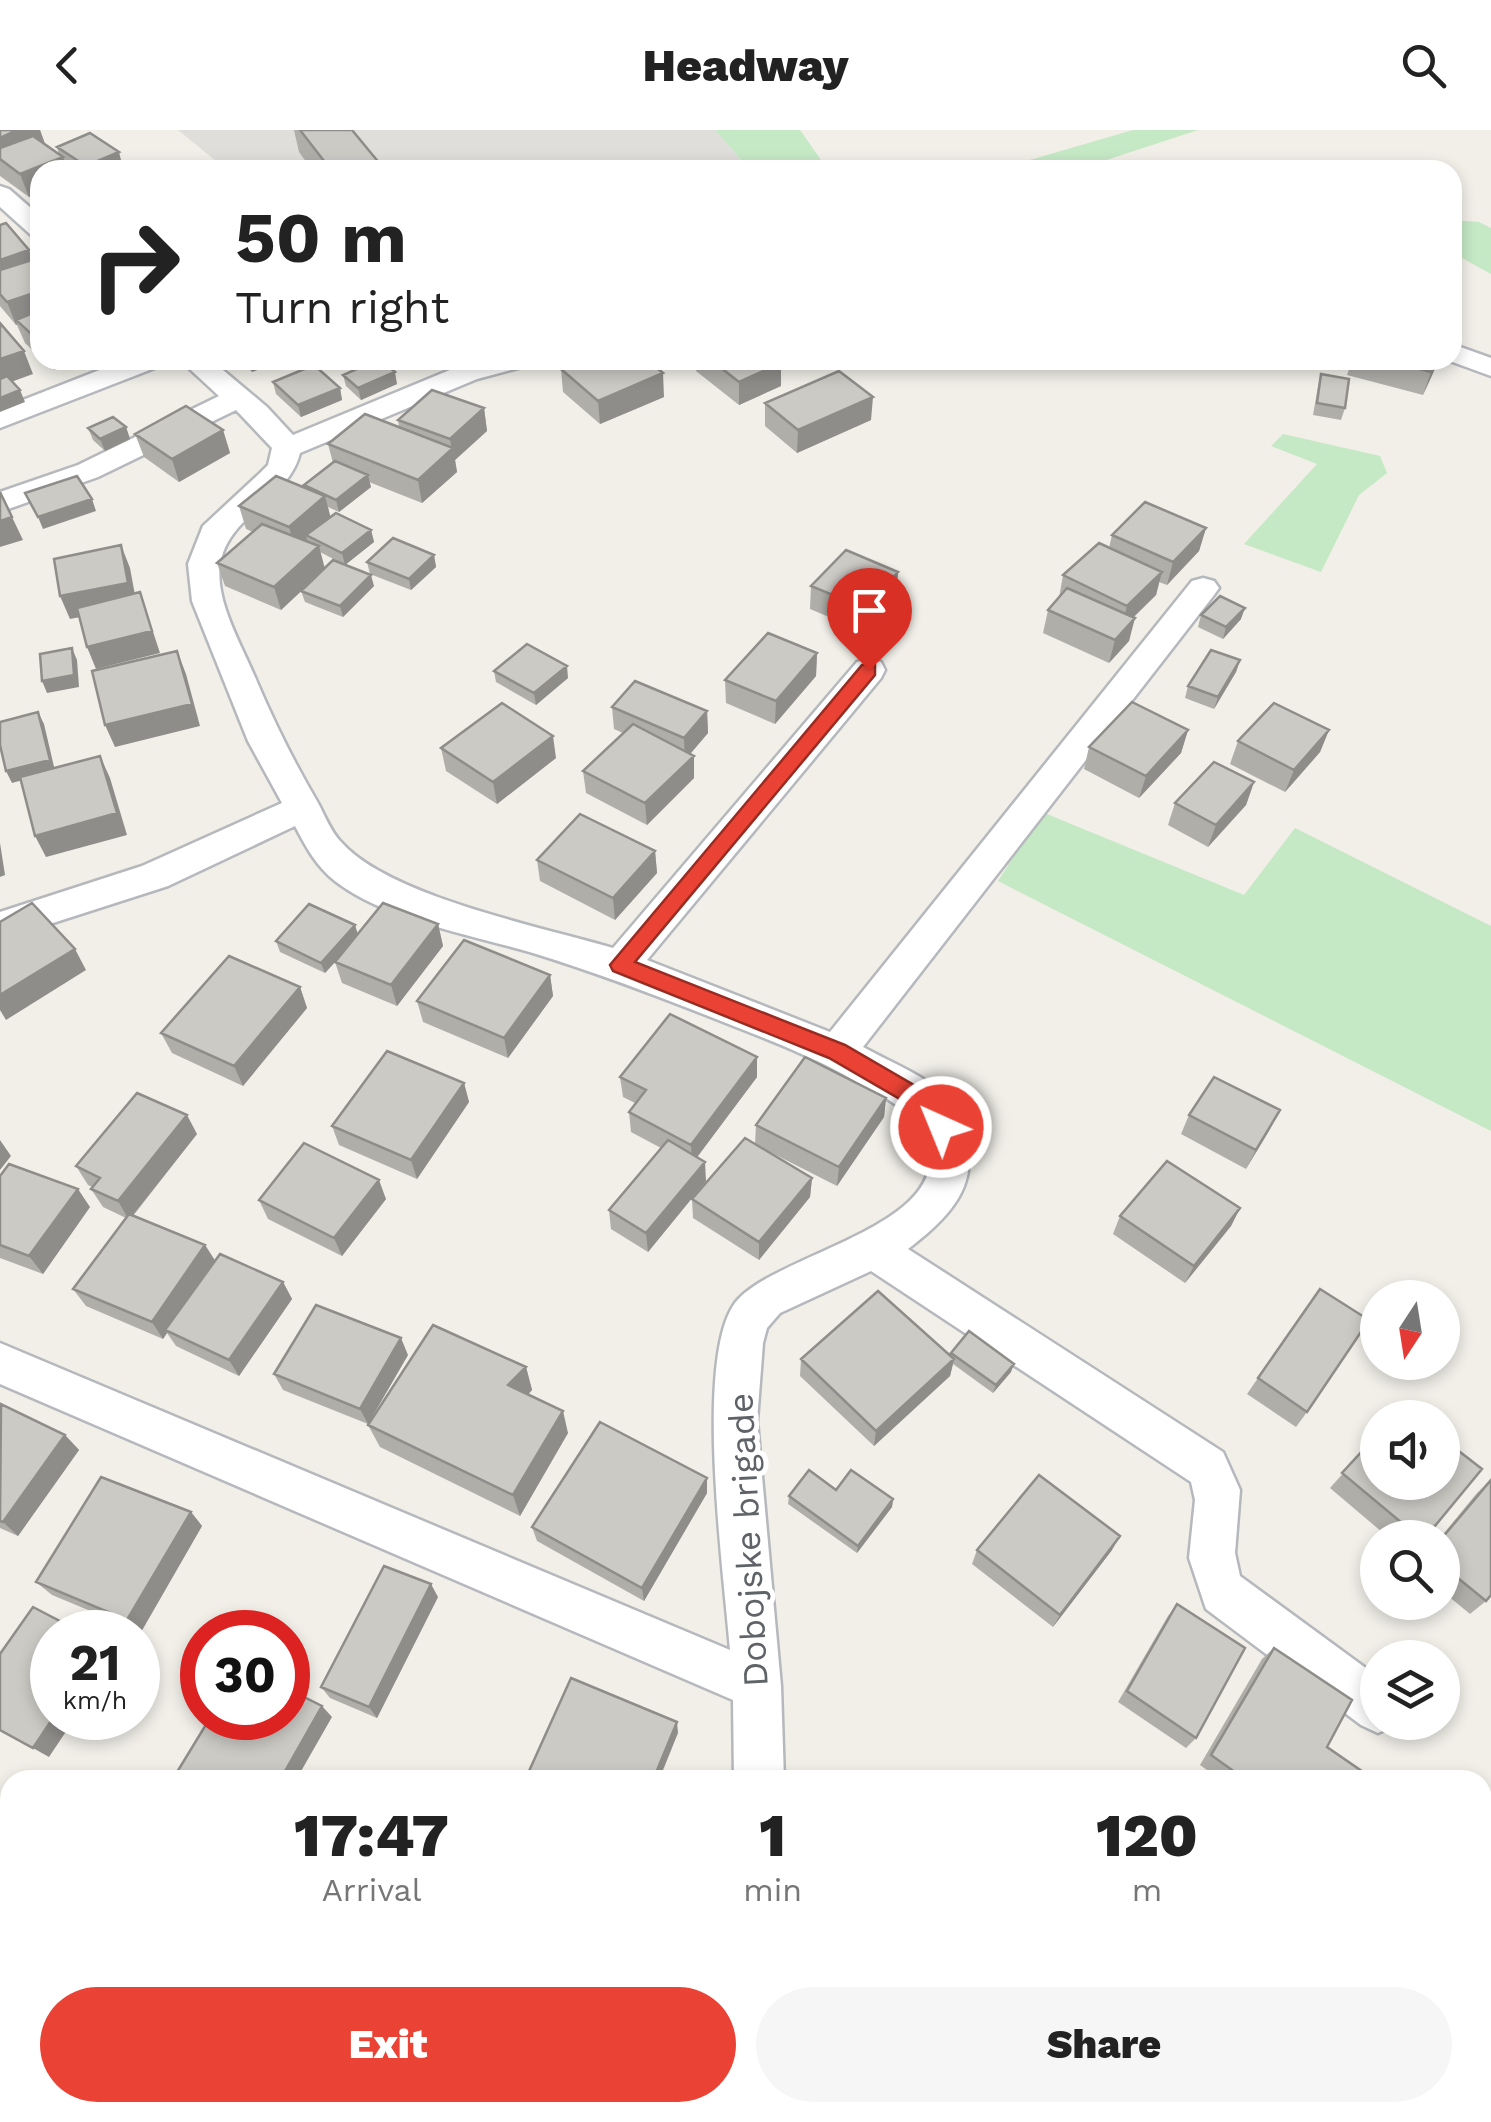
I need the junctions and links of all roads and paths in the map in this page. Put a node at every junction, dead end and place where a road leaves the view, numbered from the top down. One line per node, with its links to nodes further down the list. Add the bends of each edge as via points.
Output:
1 (0, 194): 2 (street)
2 (30, 221)
3 (1462, 356): 4 (street)
4 (1491, 368)
5 (125, 370): 9 (street)
6 (205, 370): 8 (street)
7 (474, 370): 10 (street)
8 (236, 399): 10 (street, via 274,426); 11 (street, via 88,471)
9 (0, 420)
10 (287, 448): 14 (street, Dobojske brigade, via 270,481 214,533 204,564 208,601 265,740)
11 (0, 503)
12 (1203, 588): 17 (street)
13 (869, 670): 16 (street)
14 (302, 808): 15 (street, via 186,864); 16 (street, Dobojske brigade, via 326,850 349,872 394,897)
15 (0, 926)
16 (620, 965): 17 (street, Dobojske brigade)
17 (837, 1051): 18 (street, Dobojske brigade, via 923,1101 951,1154 948,1178 924,1214)
18 (874, 1250): 20 (street, Dobojske brigade, via 765,1299 740,1342 735,1421); 21 (street, via 1206,1467 1219,1486 1212,1553 1223,1592)
19 (0, 1363): 20 (street)
20 (757, 1686): 22 (street, Dobojske brigade)
21 (1360, 1695)
22 (759, 1770)

